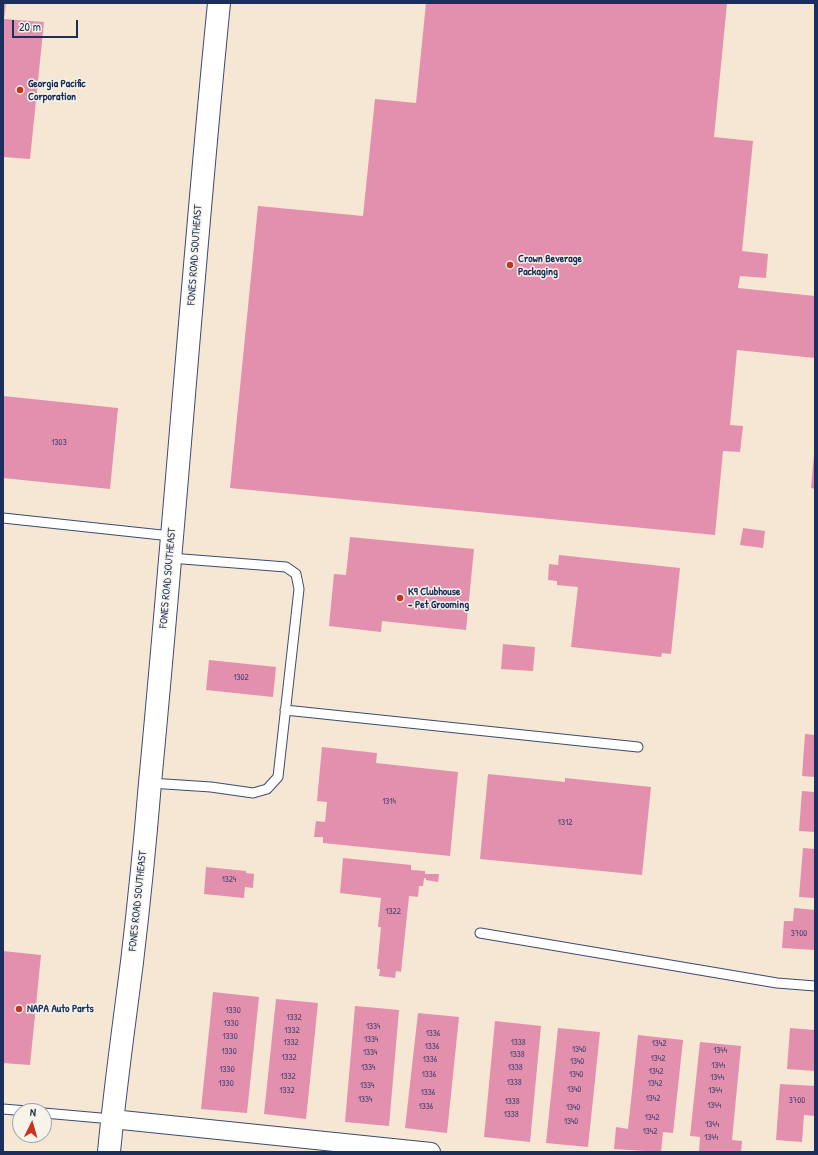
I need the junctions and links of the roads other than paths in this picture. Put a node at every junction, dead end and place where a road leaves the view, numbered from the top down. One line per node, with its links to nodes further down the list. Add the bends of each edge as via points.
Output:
1 (219, 3): 3 (street, FONES ROAD SOUTHEAST)
2 (3, 518): 3 (lane)
3 (171, 536): 4 (street, FONES ROAD SOUTHEAST)
4 (170, 558): 5 (lane, via 286,567 296,574 299,589); 7 (street, FONES ROAD SOUTHEAST)
5 (285, 710): 6 (lane); 7 (lane, via 278,777 267,789 253,793)
6 (638, 747)
7 (150, 783): 11 (street, FONES ROAD SOUTHEAST)
8 (480, 933): 9 (lane, via 777,983)
9 (815, 986)
10 (52, 1114): 11 (lane)
11 (112, 1119): 12 (street, FONES ROAD SOUTHEAST); 13 (street)
12 (109, 1152)
13 (431, 1152)

